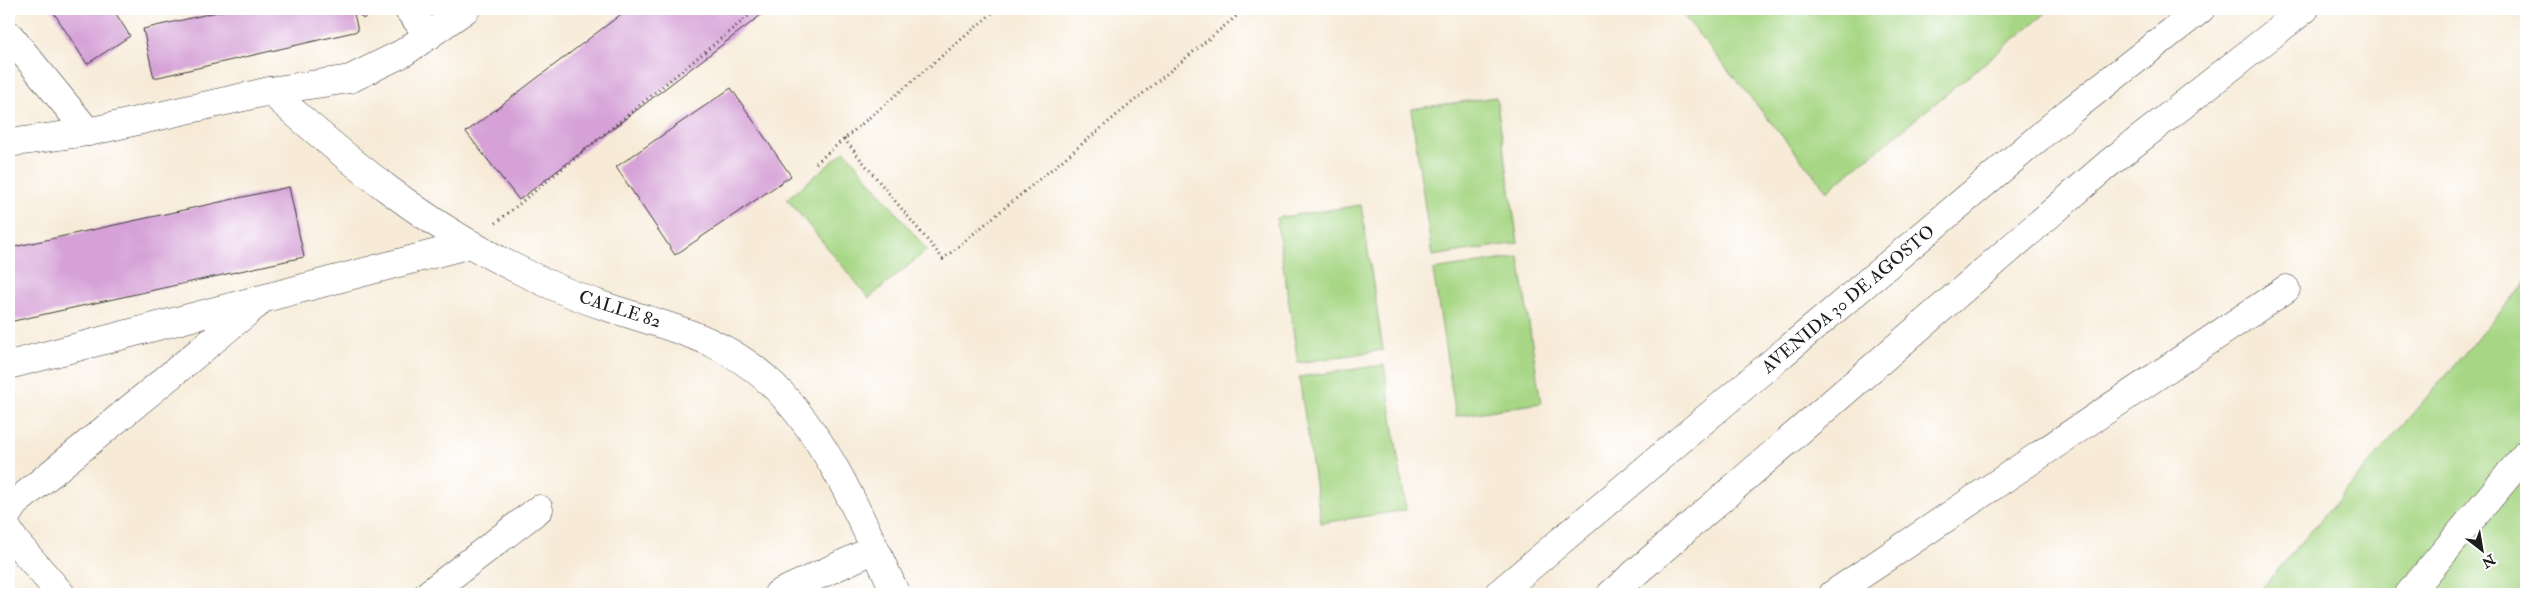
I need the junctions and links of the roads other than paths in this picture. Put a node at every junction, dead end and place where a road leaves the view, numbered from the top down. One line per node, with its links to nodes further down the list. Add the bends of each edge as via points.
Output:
1 (408, 9): 6 (main road)
2 (466, 9): 6 (main road)
3 (2201, 9): 23 (main road, AVENIDA 30 DE AGOSTO, via 2069,112)
4 (2305, 9): 24 (main road, via 2108,164)
5 (9, 35): 8 (main road)
6 (429, 36): 7 (main road, via 403,53 350,79)
7 (270, 91): 8 (main road); 10 (main road, CALLE 82, via 372,176)
8 (88, 132): 9 (main road)
9 (9, 143)
10 (470, 244): 12 (main road); 18 (main road, CALLE 82, via 563,291 688,331 746,364 796,410 815,437)
11 (2286, 289): 25 (main road)
12 (263, 300): 13 (main road); 16 (main road, via 14,504)
13 (9, 365)
14 (2526, 454): 26 (main road)
15 (539, 509): 20 (main road)
16 (9, 512)
17 (9, 531): 19 (main road)
18 (875, 549): 21 (main road); 22 (main road, CALLE 82)
19 (61, 594)
20 (428, 594)
21 (778, 594)
22 (896, 594)
23 (1498, 594)
24 (1611, 594)
25 (1833, 594)
26 (2409, 594)

